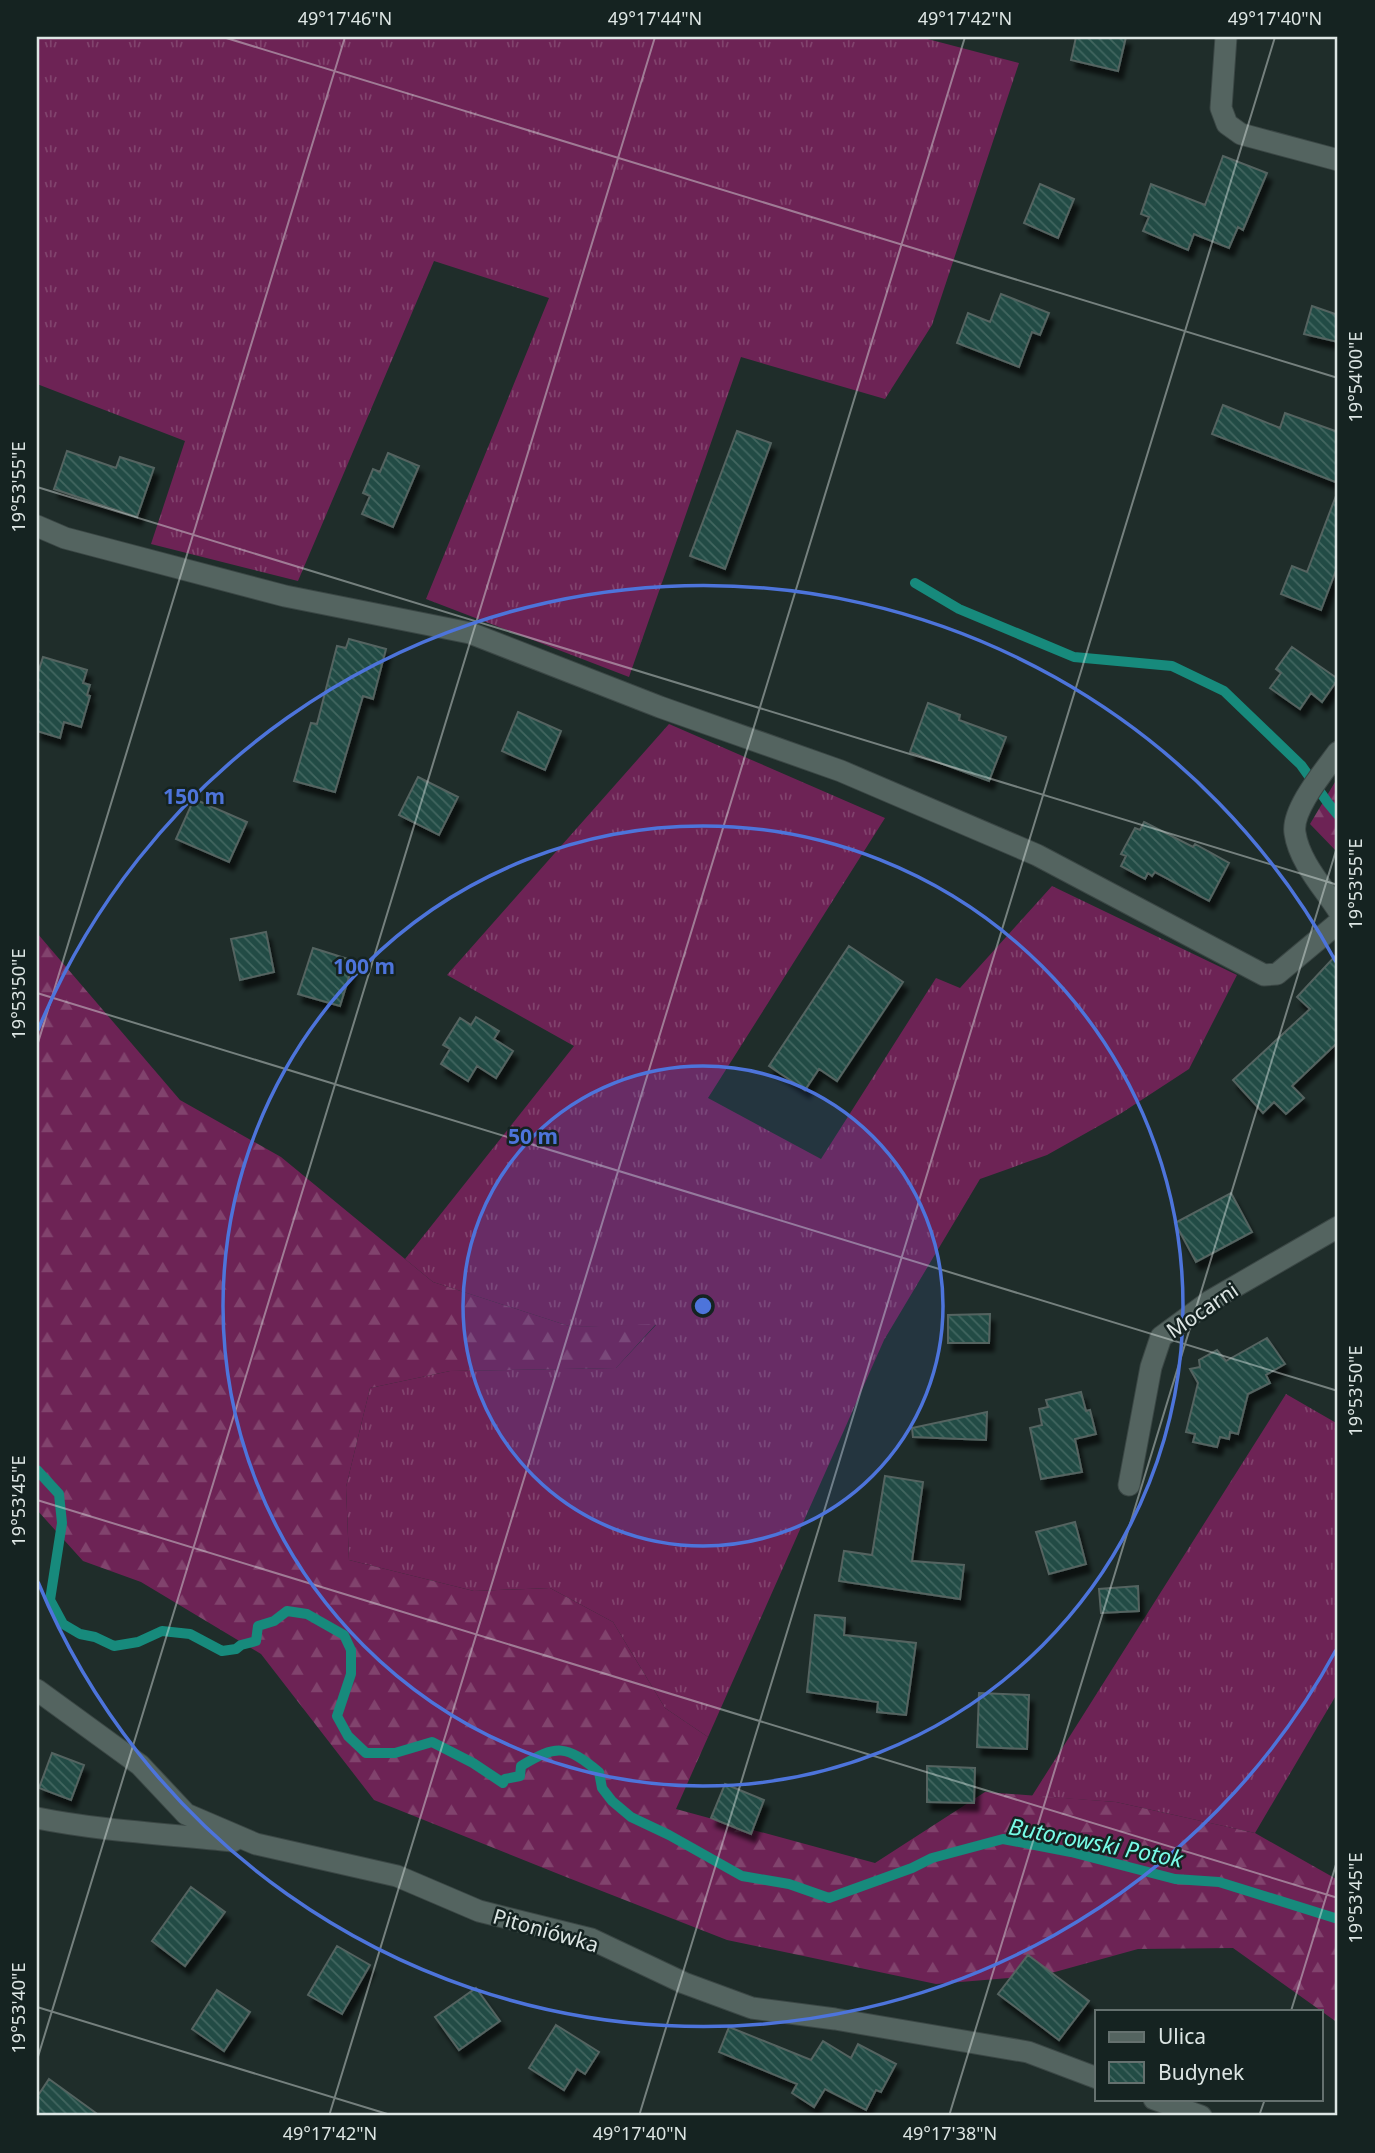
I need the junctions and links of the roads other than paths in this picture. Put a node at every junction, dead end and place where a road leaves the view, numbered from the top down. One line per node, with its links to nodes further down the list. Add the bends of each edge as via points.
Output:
1 (1226, 37): 2 (street, via 1221,108 1227,124 1241,134)
2 (1338, 160)
3 (37, 526): 6 (street, via 65,538 285,596 470,633 841,771 1025,850 1264,975 1277,974)
4 (1338, 752): 5 (street, via 1298,811 1294,832 1304,859)
5 (1338, 910)
6 (1338, 923)
7 (1338, 1227): 8 (street, Mocarni, via 1210,1301 1161,1337)
8 (1129, 1485)
9 (37, 1690): 11 (street, Pitoniówka, via 140,1765 186,1814)
10 (37, 1818): 11 (street)
11 (256, 1844): 12 (street, Pitoniówka, via 397,1875 479,1911 591,1939 684,1983 752,2008 1028,2052)
12 (1095, 2077)
13 (1157, 2100): 14 (street)
14 (1201, 2116)

